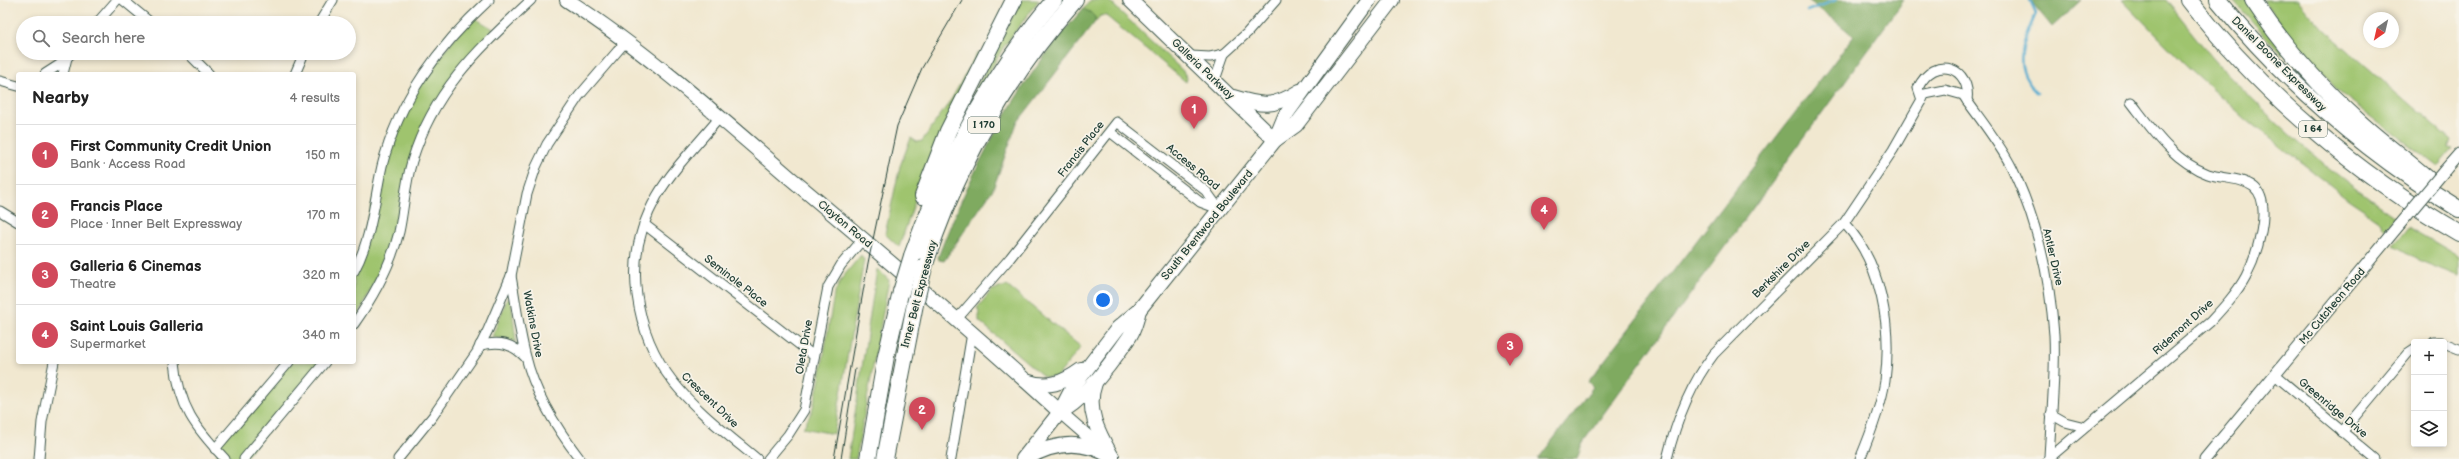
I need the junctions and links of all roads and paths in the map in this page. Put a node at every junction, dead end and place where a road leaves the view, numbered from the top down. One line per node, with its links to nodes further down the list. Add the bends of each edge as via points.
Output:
1 (117, 0): 17 (street)
2 (123, 0): 18 (street)
3 (332, 0): 19 (street)
4 (489, 0): 53 (street, via 440,51 408,100 392,132 382,167 373,220)
5 (531, 0): 57 (street, via 476,51 451,82 430,117 412,161 398,234 390,259)
6 (567, 0): 20 (main road, Clayton Road)
7 (1014, 0): 52 (highway, via 948,131 918,209)
8 (1054, 0): 52 (highway, Inner Belt Expressway / I 170, via 1000,72 968,126 939,185)
9 (1075, 0): 88 (highway, Inner Belt Expressway / I 170, bridge, via 1022,66 983,127 957,180 924,267)
10 (1130, 0): 22 (main road, Galleria Parkway)
11 (1276, 0): 21 (street, via 1247,34)
12 (1369, 0): 34 (main road, South Brentwood Boulevard)
13 (1392, 0): 42 (main road, South Brentwood Boulevard, via 1296,125)
14 (2189, 0): 50 (highway, Daniel Boone Expressway / I 64, via 2254,72 2322,137 2399,195)
15 (2218, 0): 44 (highway, Daniel Boone Expressway / I 64, via 2276,64 2339,124 2388,162)
16 (2253, 0): 44 (highway, via 2291,51 2334,99)
17 (103, 16)
18 (142, 16)
19 (323, 16)
20 (627, 40): 39 (main road, Clayton Road); 54 (street, via 579,96 547,144 527,194)
21 (1224, 54): 22 (street, via 1210,57); 31 (street)
22 (1191, 56): 31 (main road, Galleria Parkway)
23 (64, 60): 27 (street)
24 (69, 60): 28 (street)
25 (195, 60): 29 (street)
26 (301, 60): 30 (street)
27 (48, 72)
28 (65, 72)
29 (207, 72)
30 (296, 72)
31 (1215, 80): 35 (main road, Galleria Parkway)
32 (0, 81): 33 (street)
33 (16, 84)
34 (1304, 89): 35 (main road, via 1273,104 1262,105); 42 (main road, South Brentwood Boulevard, via 1281,121)
35 (1232, 97): 42 (main road, Galleria Parkway)
36 (1923, 97): 37 (street, Antler Drive, via 1945,90 1963,94); 37 (street, via 1918,88 1922,78 1933,69 1942,67 1958,74 1966,82); 48 (street, Berkshire Drive, via 1893,150)
37 (1967, 101): 74 (street, Antler Drive, via 2012,168 2039,242 2047,277 2054,336)
38 (2131, 102): 75 (street, Ridemont Drive, via 2158,136 2197,170 2246,182 2255,188 2260,196 2264,219 2246,276 2229,301 2210,322)
39 (720, 117): 49 (street, Crescent Drive, via 670,177); 51 (main road, Clayton Road)
40 (1117, 122): 41 (street, Francis Place); 45 (street, Access Road, via 1206,191)
41 (1110, 132): 45 (street, Access Road, via 1200,202); 56 (street, Francis Place)
42 (1275, 140): 45 (main road, South Brentwood Boulevard)
43 (2459, 154): 70 (street, Mc Cutcheon Road, bridge)
44 (2459, 208)
45 (1219, 209): 55 (main road, South Brentwood Boulevard)
46 (0, 211): 47 (street)
47 (16, 221)
48 (1844, 223): 92 (street, Berkshire Drive, via 1714,354 1696,378 1681,413); 93 (street, via 1856,236 1868,256 1879,289 1885,323 1885,381)
49 (644, 224): 63 (street, Seminole Place); 85 (street, Crescent Drive, via 634,274 640,320 658,362 688,399)
50 (2459, 233)
51 (863, 239): 56 (main road, Clayton Road); 63 (street, Oleta Drive, via 841,265 828,287)
52 (912, 256): 87 (highway, Inner Belt Expressway / I 170, bridge, via 886,356)
53 (356, 266)
54 (511, 276): 60 (street); 64 (street, Watkins Drive)
55 (1139, 310): 69 (main road, South Brentwood Boulevard, via 1118,328); 71 (main road, South Brentwood Boulevard, via 1130,336)
56 (957, 320): 58 (main road, Clayton Road)
57 (356, 321)
58 (972, 333): 72 (main road, Clayton Road); 89 (street)
59 (2447, 344): 61 (street)
60 (480, 345): 64 (street, via 505,343 517,348); 83 (street, via 433,416)
61 (2459, 349)
62 (2411, 351): 76 (street)
63 (814, 356): 86 (street, Oleta Drive, via 804,410)
64 (526, 358): 84 (street, Watkins Drive, via 545,405 560,433)
65 (54, 364): 80 (street, via 42,422)
66 (175, 364): 77 (street, via 179,391 186,410)
67 (288, 364): 77 (street)
68 (323, 364): 82 (street)
69 (1090, 365): 72 (main road, via 1072,377 1054,384 1042,385); 73 (main road, South Brentwood Boulevard, via 1073,387)
70 (2275, 375): 76 (street, Greenridge Drive); 94 (street, Mc Cutcheon Road)
71 (1096, 378): 73 (main road, South Brentwood Boulevard, via 1075,404); 78 (main road, via 1091,392 1094,420)
72 (1024, 380): 73 (main road, Clayton Road)
73 (1060, 412): 78 (main road, Clayton Road); 90 (main road, South Brentwood Boulevard)
74 (2051, 414): 75 (street, via 2064,422); 79 (street, Antler Drive)
75 (2085, 427): 79 (street, Ridemont Drive)
76 (2342, 432): 95 (street, Greenridge Drive)
77 (215, 449): 81 (street)
78 (1113, 458): 91 (main road, via 1090,447 1065,444 1041,450)
79 (2049, 458)
80 (40, 459)
81 (225, 459)
82 (244, 459)
83 (398, 459)
84 (580, 459)
85 (756, 459)
86 (768, 459)
87 (868, 459)
88 (885, 459)
89 (951, 459)
90 (1023, 459)
91 (1026, 459)
92 (1667, 459)
93 (1860, 459)
94 (2205, 459)
95 (2375, 459)

